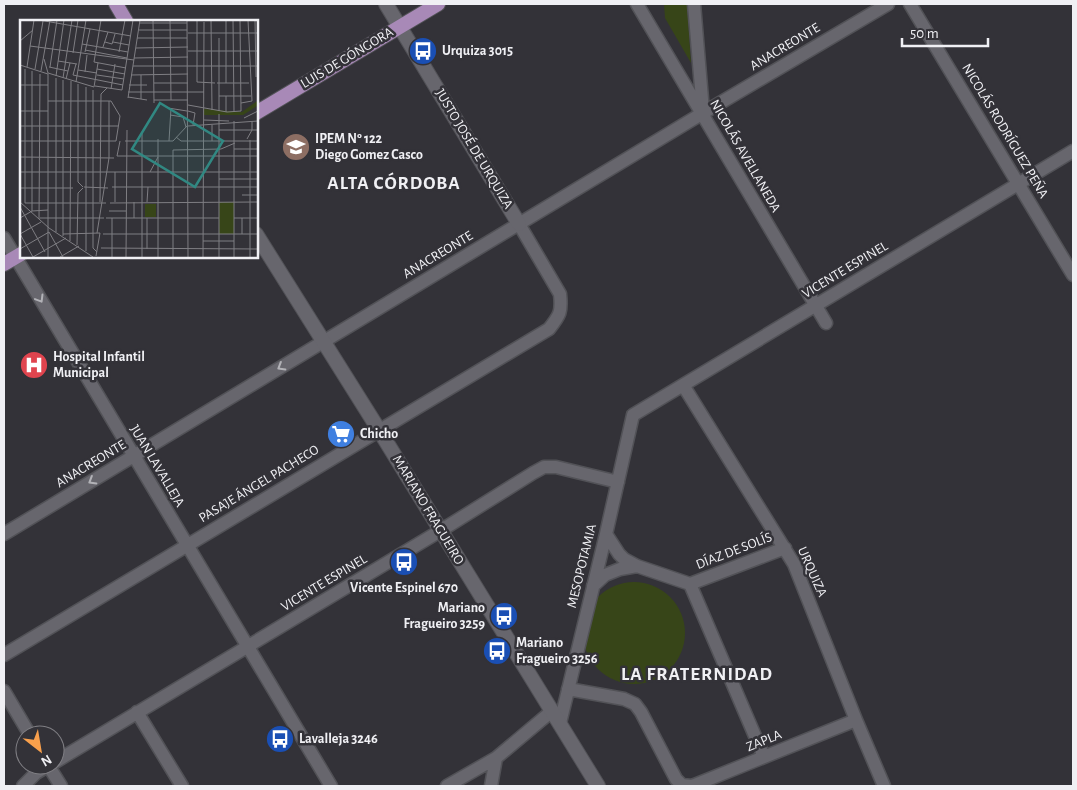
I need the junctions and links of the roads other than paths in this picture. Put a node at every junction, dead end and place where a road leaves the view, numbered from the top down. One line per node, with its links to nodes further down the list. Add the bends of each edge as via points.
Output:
1 (116, 4): 8 (main road)
2 (386, 4): 9 (main road, JUSTO JOSÉ DE URQUIZA)
3 (438, 4): 9 (main road, LUIS DE GÓNGORA)
4 (637, 4): 11 (street, NICOLÁS AVELLANEDA)
5 (694, 4): 11 (street)
6 (888, 4): 11 (street, ANACREONTE)
7 (910, 4): 13 (street, NICOLÁS RODRÍGUEZ PEÑA)
8 (125, 20)
9 (400, 27): 10 (main road, LUIS DE GÓNGORA); 14 (main road, JUSTO JOSÉ DE URQUIZA)
10 (258, 111)
11 (703, 113): 14 (street, ANACREONTE); 20 (street, NICOLÁS AVELLANEDA)
12 (1073, 151): 13 (street, VICENTE ESPINEL)
13 (1019, 184): 18 (street, NICOLÁS RODRÍGUEZ PEÑA); 20 (street, VICENTE ESPINEL)
14 (519, 224): 19 (street, JUSTO JOSÉ DE URQUIZA); 22 (street, ANACREONTE)
15 (258, 237): 22 (main road, MARIANO FRAGUEIRO)
16 (4, 238): 17 (street, JUAN LAVALLEJA)
17 (13, 259): 26 (street, JUAN LAVALLEJA, one-way to 26)
18 (1073, 274)
19 (560, 294): 25 (street, PASAJE ÁNGEL PACHECO, via 560,313 549,329)
20 (816, 306): 21 (street, NICOLÁS AVELLANEDA); 23 (street, VICENTE ESPINEL)
21 (826, 323)
22 (323, 342): 25 (main road, MARIANO FRAGUEIRO); 26 (street, ANACREONTE, one-way to 26)
23 (684, 385): 24 (street, VICENTE ESPINEL); 32 (street, URQUIZA)
24 (633, 415): 27 (street, MESOPOTAMIA)
25 (379, 430): 28 (main road, MARIANO FRAGUEIRO); 31 (street, PASAJE ÁNGEL PACHECO)
26 (134, 455): 29 (street, ANACREONTE, one-way to 29); 31 (street, JUAN LAVALLEJA)
27 (618, 482): 28 (street, VICENTE ESPINEL, via 544,467); 30 (street, MESOPOTAMIA)
28 (440, 530): 36 (street, VICENTE ESPINEL); 41 (main road, MARIANO FRAGUEIRO)
29 (4, 534)
30 (606, 534): 33 (street, DÍAZ DE SOLÍS, via 624,560); 35 (street, MESOPOTAMIA)
31 (187, 545): 36 (street, JUAN LAVALLEJA); 37 (street, PASAJE ÁNGEL PACHECO)
32 (785, 548): 34 (street, DÍAZ DE SOLÍS); 42 (street, URQUIZA)
33 (637, 566): 34 (street, DÍAZ DE SOLÍS); 35 (street, via 605,575)
34 (690, 584): 45 (street)
35 (592, 586): 38 (street, MESOPOTAMIA)
36 (247, 646): 40 (street, VICENTE ESPINEL); 52 (street, JUAN LAVALLEJA)
37 (4, 655)
38 (568, 689): 41 (street, MESOPOTAMIA); 45 (street, ZAPLA, via 635,704 682,785 692,786)
39 (4, 691): 43 (street)
40 (137, 712): 44 (street, VICENTE ESPINEL); 51 (street)
41 (556, 717): 46 (street); 55 (main road, MARIANO FRAGUEIRO)
42 (856, 720): 45 (street, ZAPLA); 56 (street, URQUIZA)
43 (24, 725)
44 (65, 756)
45 (764, 757)
46 (496, 758): 53 (street); 54 (street)
47 (34, 775): 49 (street)
48 (55, 775): 50 (street)
49 (23, 786)
50 (61, 786)
51 (182, 786)
52 (331, 786)
53 (447, 786)
54 (491, 786)
55 (598, 786)
56 (884, 786)

